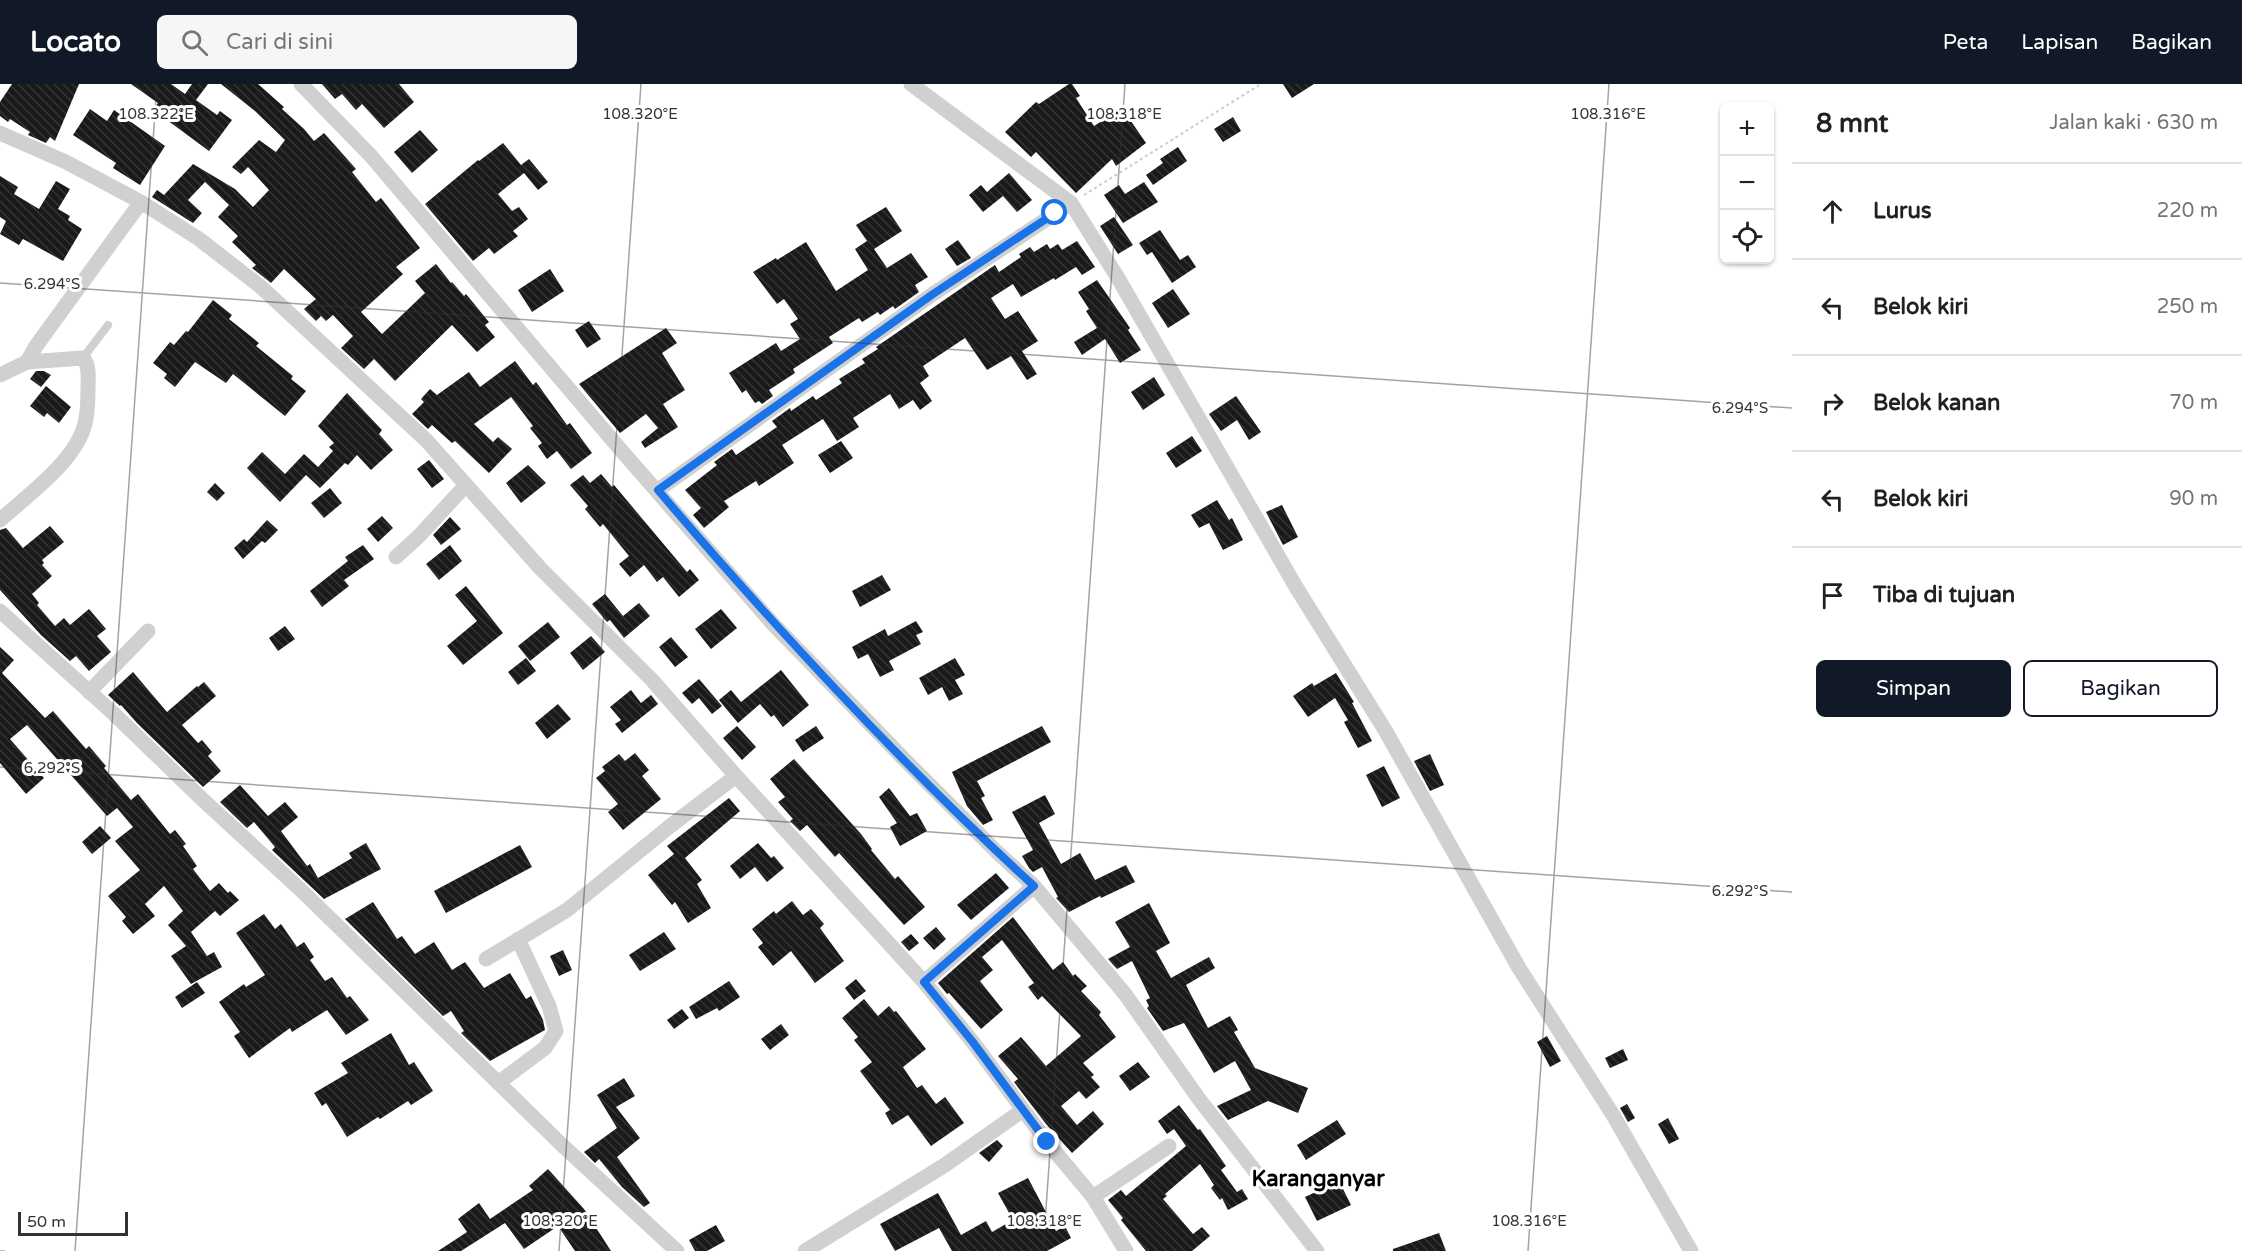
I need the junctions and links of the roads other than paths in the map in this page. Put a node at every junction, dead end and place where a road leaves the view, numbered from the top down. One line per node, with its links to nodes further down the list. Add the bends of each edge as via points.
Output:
1 (302, 84): 11 (street, via 371,156)
2 (911, 84): 5 (street)
3 (0, 133): 4 (street)
4 (141, 202): 8 (street); 10 (street, via 261,286 427,441)
5 (1071, 203): 11 (street, via 933,294); 30 (street, via 1391,740 1520,968)
6 (108, 325): 7 (lane)
7 (83, 358): 8 (street); 12 (street, via 88,365 87,410 79,438 41,484)
8 (27, 362): 9 (street)
9 (0, 375)
10 (466, 485): 13 (street); 17 (street, via 540,568 652,680)
11 (658, 490): 18 (street, via 773,624 912,768)
12 (0, 520)
13 (396, 557)
14 (0, 611): 16 (street)
15 (148, 631): 16 (street)
16 (89, 692): 22 (street, via 303,892)
17 (736, 776): 19 (street, via 567,910); 21 (street)
18 (1034, 886): 21 (street); 29 (street, via 1125,994 1199,1099)
19 (518, 939): 20 (street); 22 (street, via 549,1006 556,1031 545,1048)
20 (486, 958)
21 (924, 982): 23 (street)
22 (498, 1083): 26 (street)
23 (1023, 1110): 25 (street); 27 (street, via 945,1165)
24 (1169, 1146): 25 (street)
25 (1093, 1197): 28 (street)
26 (677, 1251)
27 (805, 1251)
28 (1126, 1251)
29 (1317, 1251)
30 (1691, 1251)

